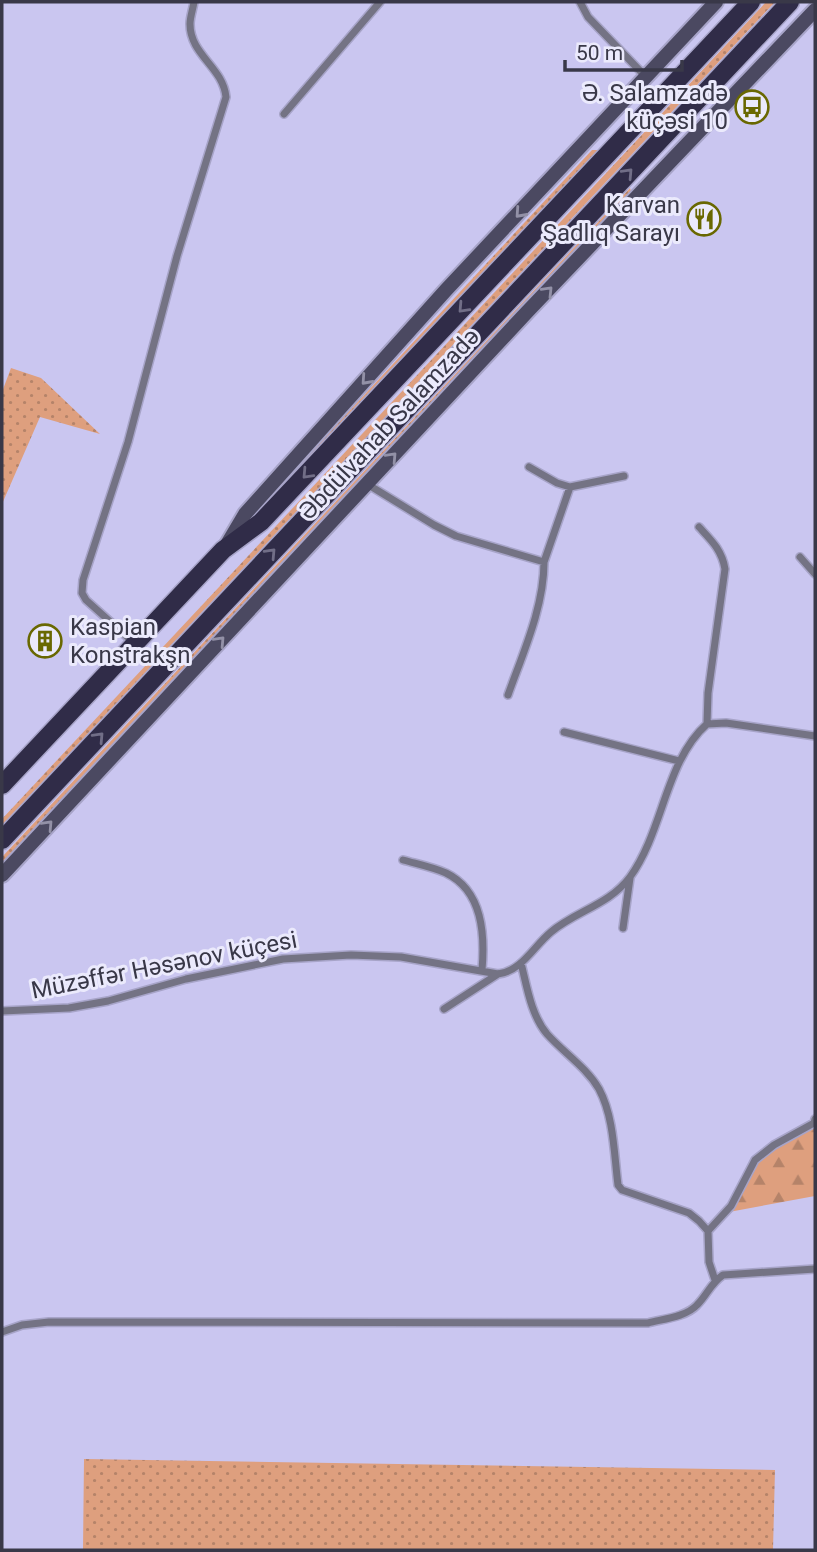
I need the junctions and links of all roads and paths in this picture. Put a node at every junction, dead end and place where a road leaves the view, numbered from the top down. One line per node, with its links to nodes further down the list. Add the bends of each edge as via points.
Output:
1 (194, 2): 19 (street, via 190,23 196,49 220,76 226,97 177,256 128,442 83,580 86,600)
2 (380, 2): 9 (street)
3 (580, 2): 8 (street, via 588,17)
4 (716, 2): 8 (main road, Əbdülvahab Salamzadə)
5 (751, 2): 15 (main road, Əbdülvahab Salamzadə, one-way to 15, via 261,523)
6 (790, 2): 26 (main road, Əbdülvahab Salamzadə, one-way to 6)
7 (815, 10): 12 (main road, Əbdülvahab Salamzadə, one-way to 7)
8 (645, 76): 15 (main road, Əbdülvahab Salamzadə, one-way to 15, via 245,514)
9 (284, 114)
10 (529, 467): 13 (street)
11 (624, 476): 13 (street)
12 (367, 483): 17 (street, via 456,537); 28 (main road, Əbdülvahab Salamzadə, one-way to 12)
13 (570, 487): 17 (street)
14 (699, 527): 21 (street, via 719,550 725,569)
15 (223, 550): 19 (main road, Əbdülvahab Salamzadə)
16 (800, 557): 18 (street)
17 (544, 562): 20 (street, via 530,632)
18 (815, 574)
19 (135, 644): 25 (main road, Əbdülvahab Salamzadə)
20 (508, 695)
21 (707, 724): 23 (street); 24 (street, via 692,737)
22 (564, 732): 24 (street)
23 (815, 736)
24 (679, 761): 29 (street, via 654,835)
25 (2, 785)
26 (2, 841)
27 (403, 860): 32 (street, via 457,880 473,899 483,932)
28 (2, 875)
29 (630, 877): 30 (street); 31 (street, via 609,898 555,928)
30 (623, 928)
31 (521, 963): 33 (street, via 510,973); 37 (street, via 546,1033 590,1075 601,1093 611,1127 618,1185 630,1194 689,1213)
32 (482, 970): 33 (street, Müzəffər Həsənov küçesi); 35 (street, Müzəffər Həsənov küçesi, via 401,957 283,959 108,1001)
33 (498, 974): 34 (street)
34 (444, 1009)
35 (2, 1011)
36 (815, 1119): 37 (street, via 755,1160 731,1206)
37 (708, 1231): 39 (street)
38 (815, 1269): 39 (street, via 734,1272)
39 (715, 1280): 40 (street, via 695,1308 648,1323 48,1322)
40 (2, 1332)

